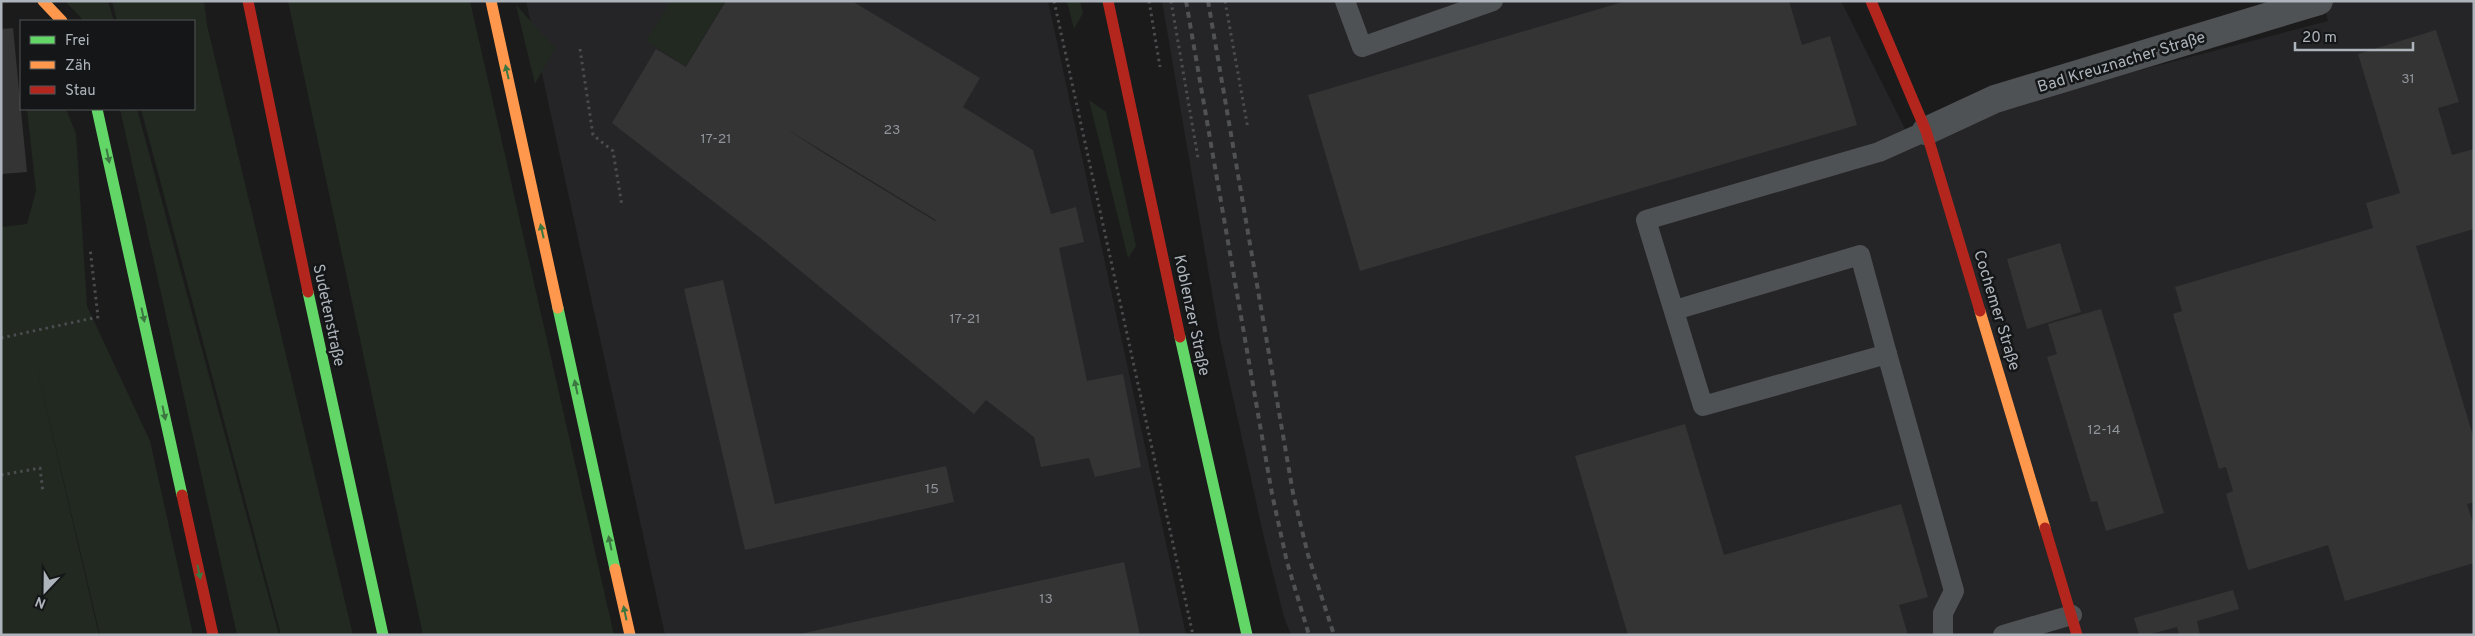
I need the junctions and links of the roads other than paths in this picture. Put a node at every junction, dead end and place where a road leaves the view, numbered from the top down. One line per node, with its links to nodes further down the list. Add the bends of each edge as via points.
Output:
1 (43, 1): 9 (main road)
2 (248, 1): 16 (main road, Sudetenstraße)
3 (491, 1): 17 (main road, one-way to 3)
4 (1108, 1): 18 (main road, Koblenzer Straße)
5 (1345, 1): 6 (lane, via 1362,47)
6 (1493, 1)
7 (1871, 1): 11 (main road, Cochemer Straße)
8 (2319, 1): 11 (street, Bad Kreuznacher Straße, via 1995,99)
9 (61, 20)
10 (97, 110): 15 (main road, one-way to 15)
11 (1926, 131): 12 (lane, via 1879,152 1646,220); 14 (main road, Cochemer Straße)
12 (1675, 310): 13 (lane, via 1703,406); 13 (lane, via 1860,255)
13 (1887, 354): 19 (lane, via 1954,591 1942,613)
14 (2072, 615): 20 (lane); 21 (main road, Cochemer Straße)
15 (213, 635)
16 (383, 635)
17 (630, 635)
18 (1247, 635)
19 (1943, 635)
20 (2003, 635)
21 (2077, 635)

